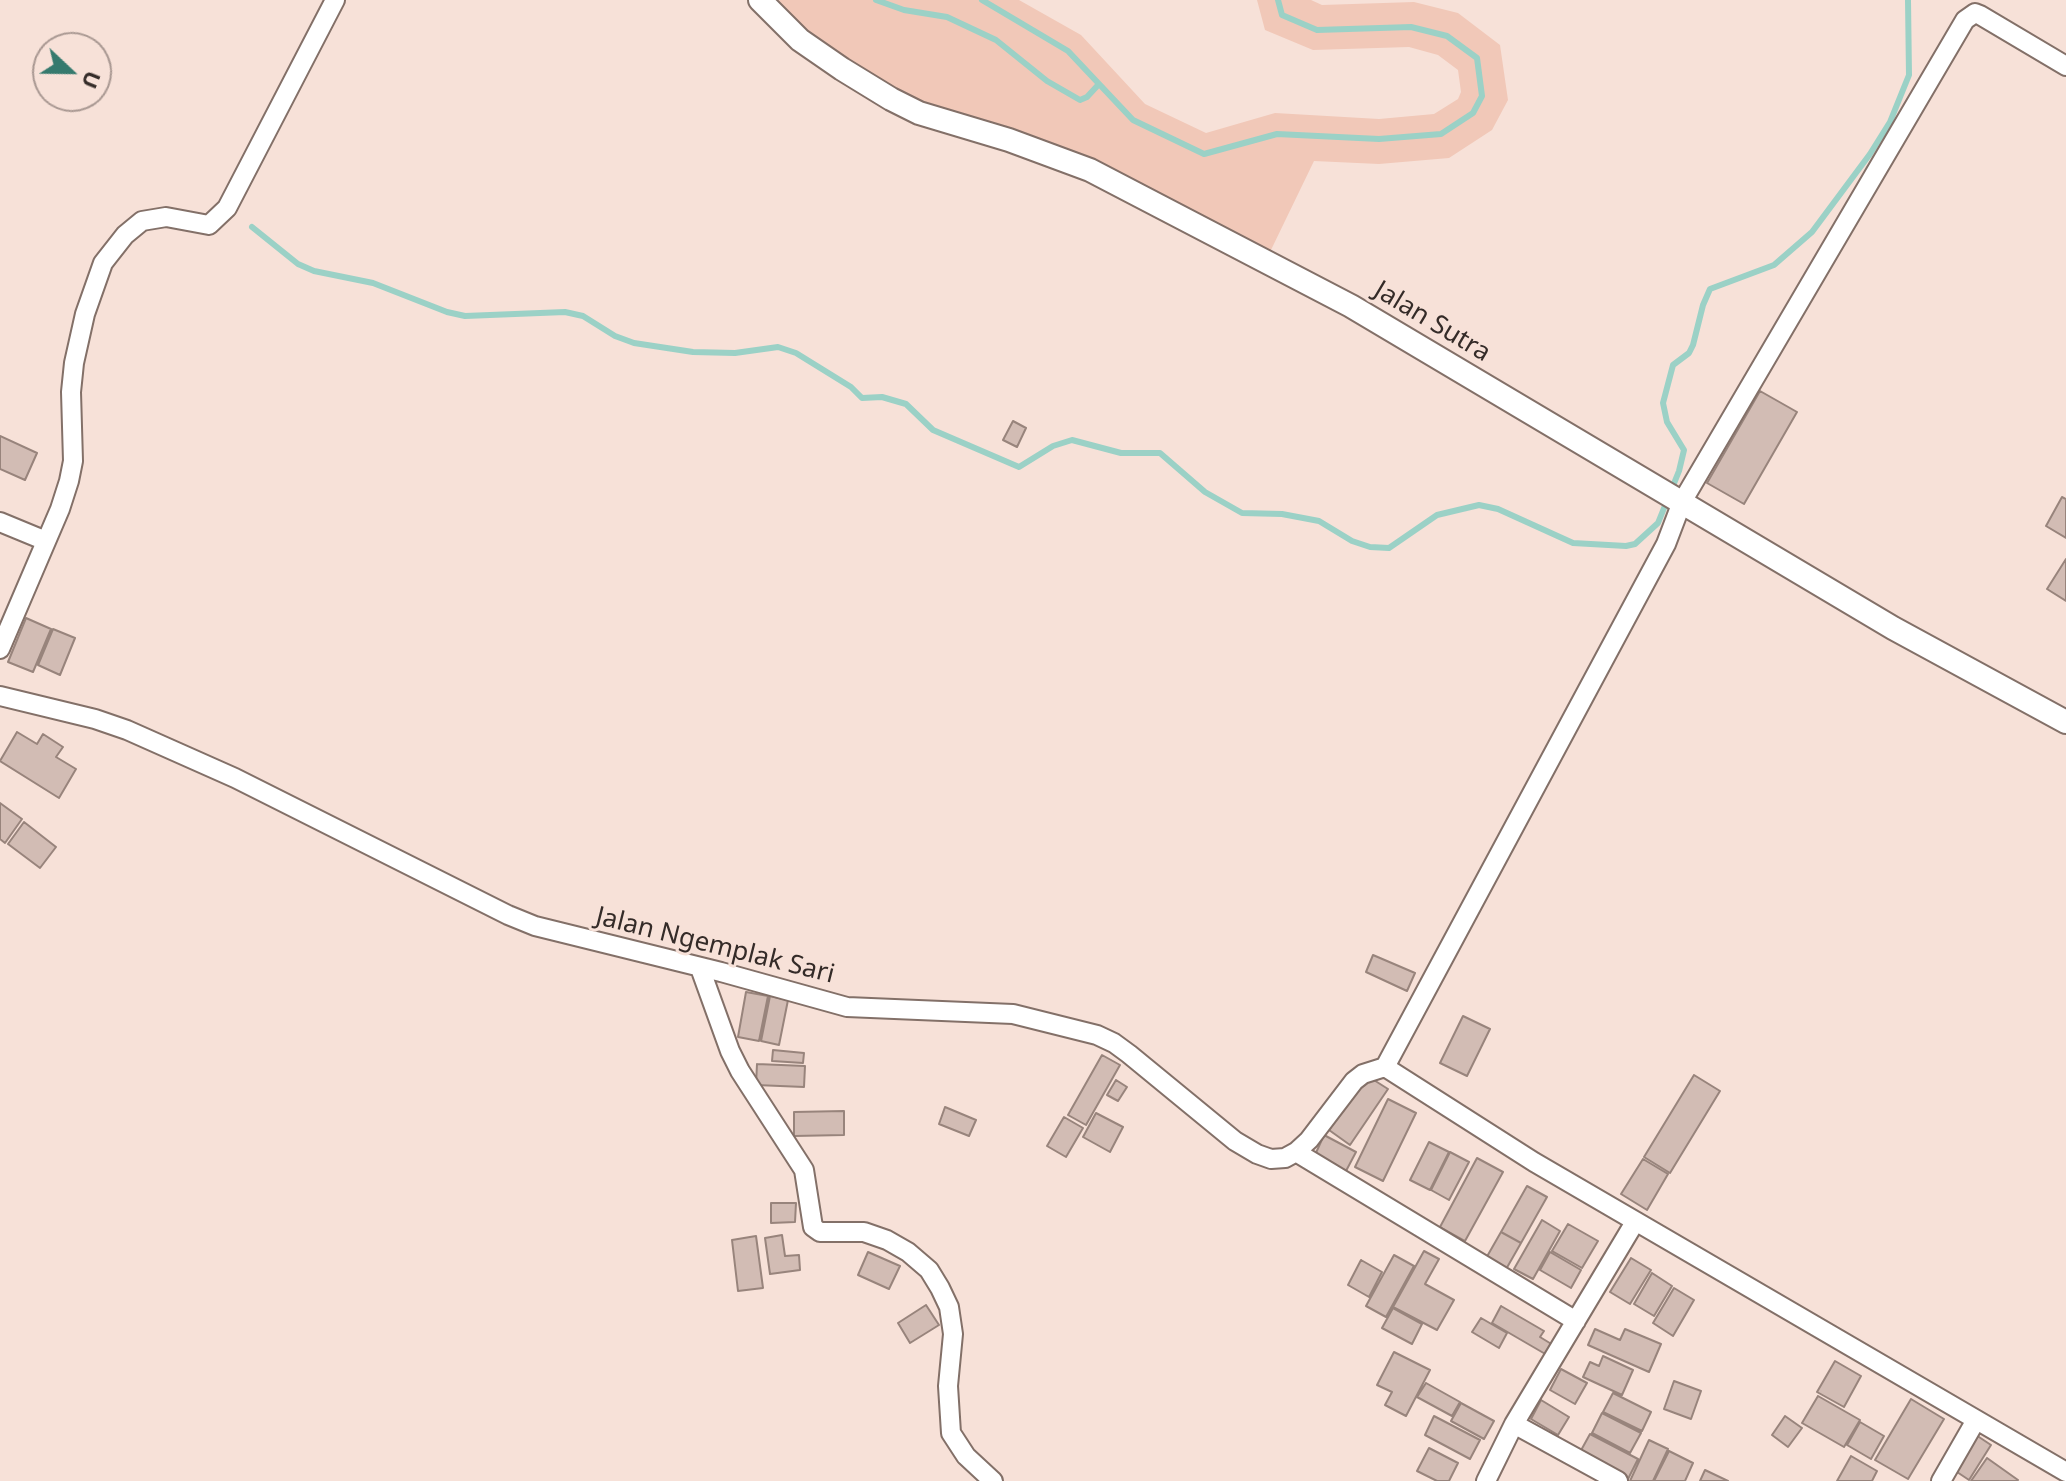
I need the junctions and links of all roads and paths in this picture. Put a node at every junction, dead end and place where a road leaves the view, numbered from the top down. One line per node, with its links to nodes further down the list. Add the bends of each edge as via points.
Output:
1 (335, 0): 6 (street, via 227,208 209,225 166,217 142,221 103,263 74,363 69,481)
2 (760, 0): 4 (street, Jalan Sutra, via 800,40 891,99 919,113 1050,154 1123,186 1351,306)
3 (2066, 66): 4 (street, via 1980,15 1965,20)
4 (1673, 497): 9 (street, Jalan Sutra, via 1893,628); 11 (street, via 1666,544)
5 (0, 522): 6 (street)
6 (46, 541): 7 (street)
7 (0, 649)
8 (0, 696): 10 (street, Jalan Ngemplak Sari, via 127,730 508,915)
9 (2066, 722)
10 (700, 968): 12 (street, Jalan Ngemplak Sari, via 847,1007 1013,1014 1097,1035 1257,1154 1271,1159); 18 (street, via 740,1071 804,1170 813,1227 887,1240 929,1270 940,1288 953,1334 951,1433)
11 (1385, 1067): 12 (street, via 1354,1081); 13 (street)
12 (1296, 1152): 14 (street)
13 (1635, 1222): 14 (street); 15 (street)
14 (1576, 1321): 16 (street)
15 (1976, 1420): 17 (street); 21 (street)
16 (1514, 1424): 19 (street); 20 (street)
17 (2066, 1472)
18 (993, 1481)
19 (1486, 1481)
20 (1618, 1481)
21 (1941, 1481)

